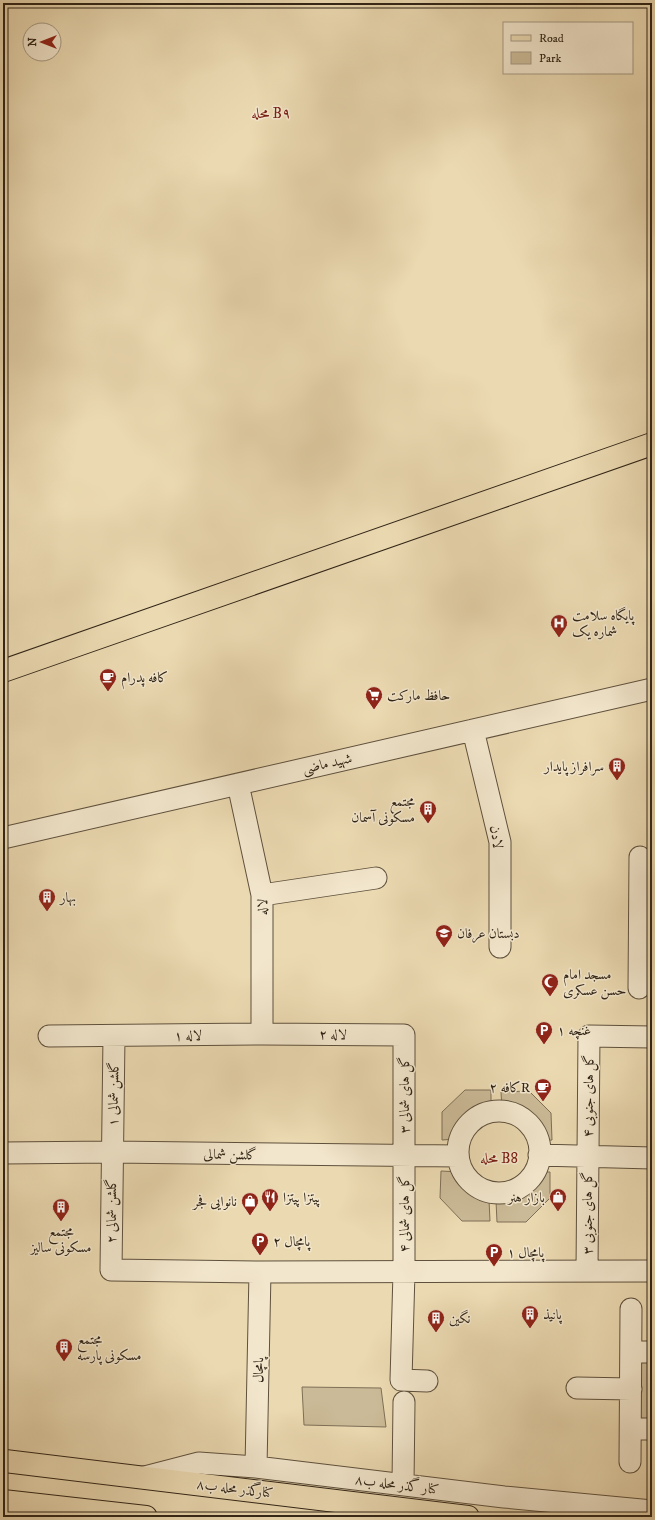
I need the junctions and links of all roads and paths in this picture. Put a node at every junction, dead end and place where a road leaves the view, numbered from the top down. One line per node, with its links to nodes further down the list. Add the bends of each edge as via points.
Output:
1 (652, 444): 2 (main road)
2 (3, 671)
3 (652, 689): 4 (street, شهید ماضی)
4 (473, 730): 5 (street, شهید ماضی); 11 (street, لادن, via 500,842)
5 (238, 784): 6 (street, شهید ماضی); 10 (street, لاله)
6 (3, 838)
7 (640, 857): 9 (street)
8 (376, 878): 10 (street)
9 (646, 882): 12 (street)
10 (262, 895): 14 (street, لاله)
11 (500, 947)
12 (646, 954): 13 (street)
13 (639, 988)
14 (262, 1034): 15 (street, لاله ۲); 17 (street, لاله ۱)
15 (404, 1035): 22 (street, گل های شمالی ۳)
16 (49, 1036): 17 (street, لاله ۱)
17 (114, 1036): 19 (street, گلشن شمالی ۱)
18 (652, 1036): 24 (street, گل های جنوبی ۴, via 589,1036)
19 (112, 1152): 20 (street, گلشن شمالی); 22 (street, گلشن شمالی); 28 (street, گلشن شمالی ۲, via 111,1270)
20 (3, 1153)
21 (540, 1154): 23 (street, via 536,1170 528,1181 518,1189 505,1193 491,1193 478,1188 468,1180); 23 (street, via 534,1130 525,1120 513,1113 499,1111 486,1113 474,1119 464,1129 459,1142); 24 (street)
22 (405, 1155): 23 (street, گلشن شمالی); 29 (street, گل های شمالی ۴)
23 (458, 1156)
24 (588, 1156): 25 (street); 26 (street, گل های جنوبی ۳)
25 (652, 1158)
26 (587, 1270): 27 (street); 29 (street)
27 (652, 1271)
28 (260, 1272): 29 (street); 41 (street, پامچال)
29 (404, 1272): 33 (street, گل های شمالی ۴, via 401,1380)
30 (631, 1309): 31 (street)
31 (631, 1352): 32 (street); 35 (street)
32 (652, 1352)
33 (427, 1381)
34 (577, 1388): 35 (street)
35 (631, 1389): 37 (street)
36 (404, 1402): 43 (street)
37 (630, 1429): 38 (street); 40 (street)
38 (652, 1429)
39 (3, 1462): 42 (main road, کنارگذر محله ب۸)
40 (630, 1462)
41 (256, 1467): 42 (street, کنار گذر محله ب۸, via 199,1463); 43 (street, کنار گذر محله ب۸)
42 (143, 1478): 47 (main road, کنارگذر محله ب۸)
43 (403, 1484): 45 (street, کنار گذر محله ب۸, via 504,1497)
44 (3, 1501): 46 (main road)
45 (652, 1511)
46 (140, 1517)
47 (468, 1517)

